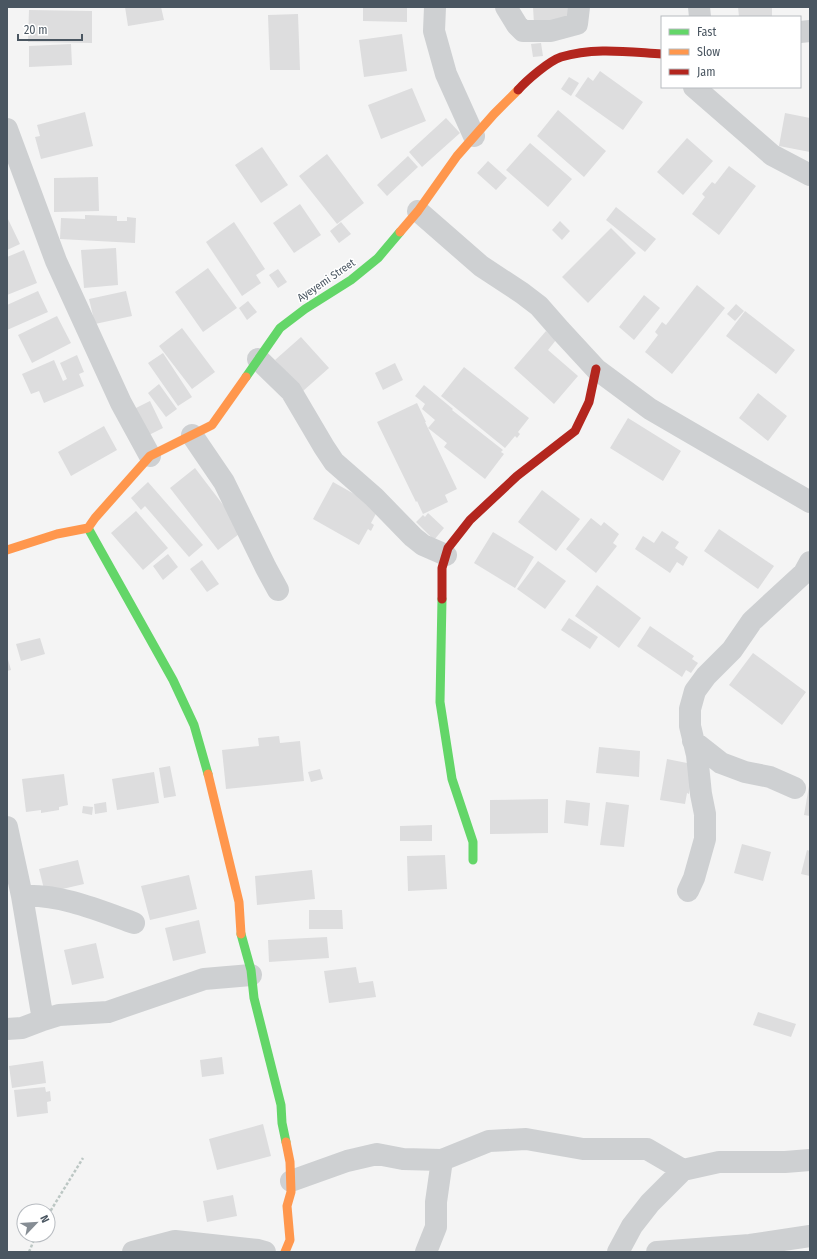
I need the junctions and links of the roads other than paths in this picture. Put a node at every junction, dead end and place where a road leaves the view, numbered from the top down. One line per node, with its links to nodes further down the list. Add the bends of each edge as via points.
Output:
1 (435, 7): 7 (street, via 434,31 446,74)
2 (506, 7): 3 (street, via 522,31 552,31 577,24)
3 (579, 7)
4 (661, 54): 7 (street, Ayeyemi Street, via 596,50 560,57 530,77)
5 (695, 88): 8 (street, via 772,155)
6 (7, 128): 13 (street, via 56,261 121,403)
7 (474, 136): 9 (street, Ayeyemi Street)
8 (810, 175)
9 (418, 210): 10 (street, Ayeyemi Street, via 378,258 351,280 280,328); 11 (street, via 481,266 539,306)
10 (258, 360): 12 (street, Ayeyemi Street, via 212,425); 17 (street, via 291,391 334,462 374,497 413,537 423,545)
11 (596, 369): 14 (street, via 650,409); 17 (street, via 589,402 575,431 517,476 470,520 448,548)
12 (192, 435): 13 (street, Ayeyemi Street); 19 (street, via 224,482)
13 (150, 456): 15 (street, Ayeyemi Street)
14 (810, 502)
15 (88, 528): 16 (street, via 57,534); 27 (street, via 173,680 194,725 238,902 241,935)
16 (7, 550)
17 (446, 555): 23 (street, via 442,568 440,702 452,779 473,842)
18 (810, 562): 20 (street, via 804,573 752,621 732,650 695,690 690,709)
19 (278, 590)
20 (693, 741): 21 (street, via 721,763 745,772 770,777); 24 (street, via 705,814 705,838)
21 (795, 788)
22 (7, 827): 25 (street)
23 (473, 860)
24 (688, 891)
25 (22, 896): 26 (street, via 58,898); 28 (street)
26 (134, 923)
27 (251, 975): 28 (street, via 204,979 108,1012 59,1015); 33 (street, via 254,998 281,1105)
28 (43, 1020): 29 (street, via 22,1028)
29 (7, 1029)
30 (442, 1160): 32 (street, via 489,1141 526,1139 583,1149 647,1149); 33 (street, via 403,1159 377,1154 346,1161); 38 (street, via 436,1202 436,1227)
31 (810, 1160): 32 (street, via 719,1162)
32 (683, 1170): 39 (street, via 650,1203 632,1226)
33 (291, 1181): 37 (street, via 291,1192 286,1206 290,1240)
34 (810, 1236): 40 (street, via 750,1245)
35 (133, 1252): 36 (street, via 175,1241)
36 (264, 1252)
37 (285, 1252)
38 (426, 1252)
39 (618, 1252)
40 (657, 1252)

